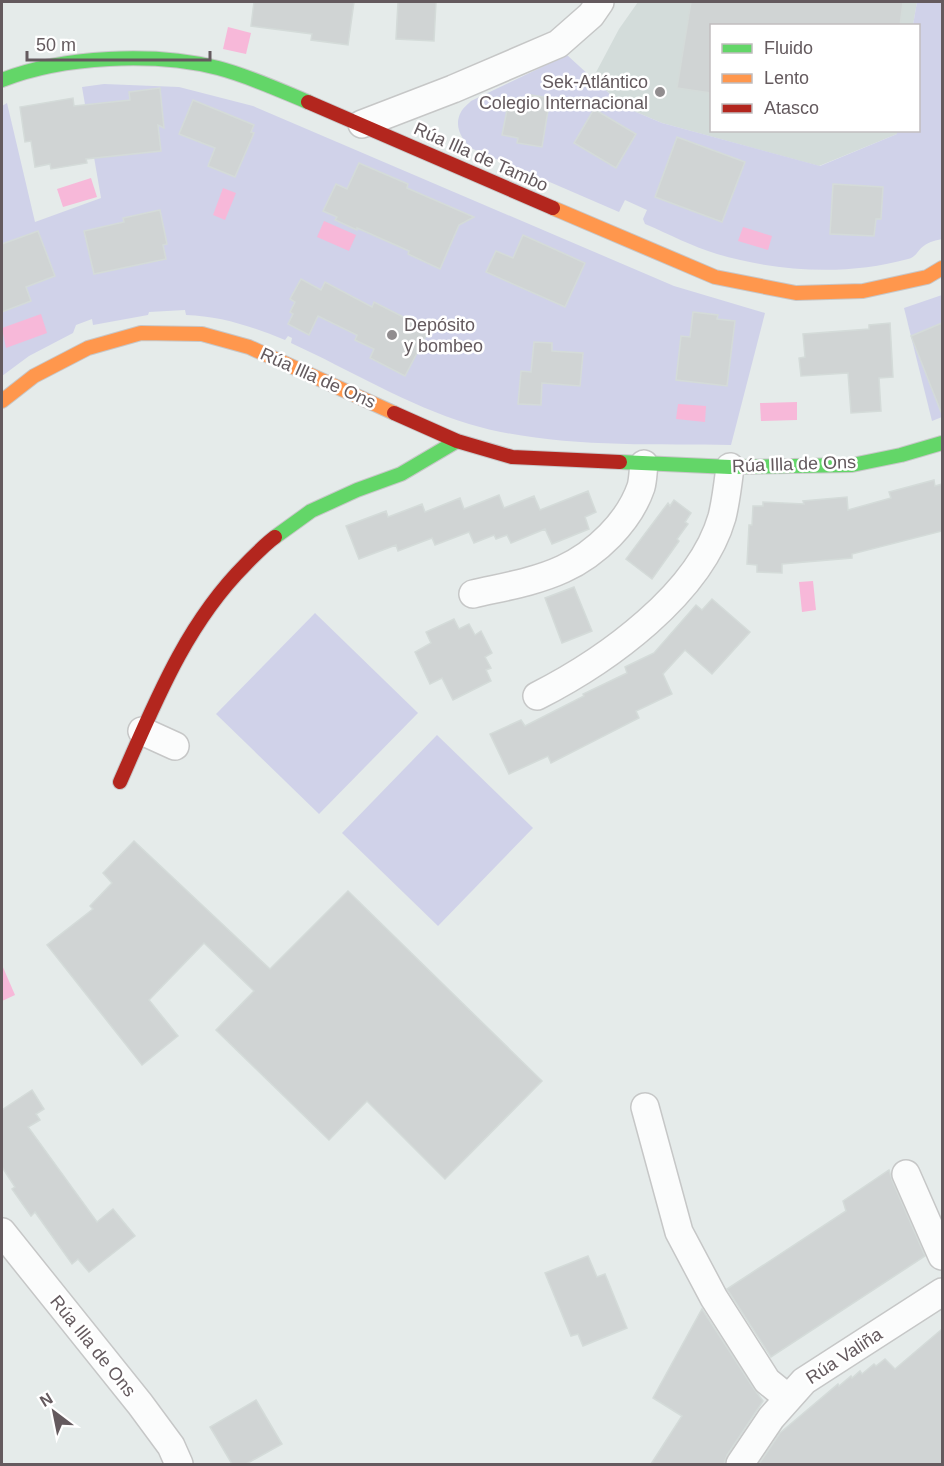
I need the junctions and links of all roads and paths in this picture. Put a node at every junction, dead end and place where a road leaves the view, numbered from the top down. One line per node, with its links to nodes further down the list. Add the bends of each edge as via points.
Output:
1 (600, 2): 3 (street, via 558,44)
2 (2, 80): 3 (street, Rúa Illa de Tambo, via 25,71 91,60 155,59 217,68 247,77)
3 (362, 124): 4 (street, Rúa Illa de Tambo, via 715,277 796,293 863,291 927,277)
4 (942, 268)
5 (2, 401): 6 (street, Rúa Illa de Ons, via 34,376 88,348 141,333 202,334 249,347)
6 (457, 441): 8 (street, Rúa Illa de Ons, via 512,457); 12 (street, via 401,474 311,511 268,543 234,576 196,624)
7 (942, 443): 9 (street, Rúa Illa de Ons, via 852,465)
8 (644, 464): 9 (street, Rúa Illa de Ons); 10 (street, via 642,486 630,509 591,551 563,569)
9 (730, 467): 11 (street, via 722,517 709,549 684,584 649,622 571,679)
10 (473, 594)
11 (537, 696)
12 (142, 731): 13 (street); 14 (street)
13 (175, 746)
14 (120, 782)
15 (645, 1107): 20 (street, via 680,1233 714,1298 767,1381)
16 (906, 1174): 18 (street)
17 (2, 1232): 21 (street, Rúa Illa de Ons, via 140,1404 171,1446)
18 (942, 1256)
19 (942, 1292): 20 (street, Rúa Valiña, via 804,1381)
20 (788, 1398): 22 (street, Rúa Valiña)
21 (179, 1464)
22 (740, 1464)

